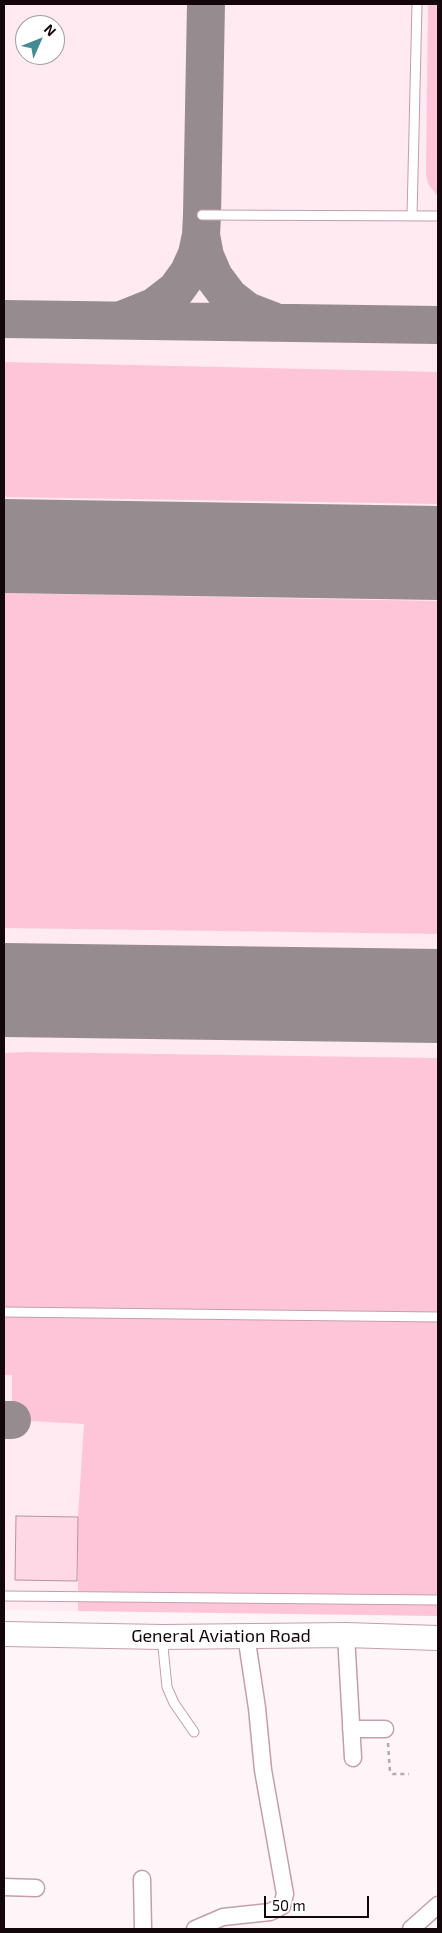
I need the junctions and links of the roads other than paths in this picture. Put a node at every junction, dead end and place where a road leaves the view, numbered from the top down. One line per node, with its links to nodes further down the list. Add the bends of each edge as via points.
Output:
1 (417, 4): 3 (lane)
2 (202, 215): 3 (lane)
3 (412, 216): 4 (lane)
4 (438, 216)
5 (4, 1312): 6 (lane)
6 (438, 1317)
7 (4, 1596): 8 (lane)
8 (438, 1600)
9 (4, 1634): 12 (main road, General Aviation Road)
10 (246, 1635): 11 (main road, General Aviation Road); 12 (main road, General Aviation Road); 23 (street, via 263,1770 285,1894 282,1906 270,1912 223,1917)
11 (346, 1635): 13 (main road, General Aviation Road); 14 (street)
12 (162, 1637): 16 (lane, via 166,1687)
13 (438, 1638)
14 (351, 1729): 15 (street); 17 (street)
15 (385, 1729)
16 (194, 1732)
17 (353, 1758)
18 (142, 1879): 22 (street)
19 (4, 1887): 20 (street)
20 (36, 1888)
21 (438, 1905): 24 (street)
22 (143, 1929)
23 (195, 1929)
24 (411, 1929)

